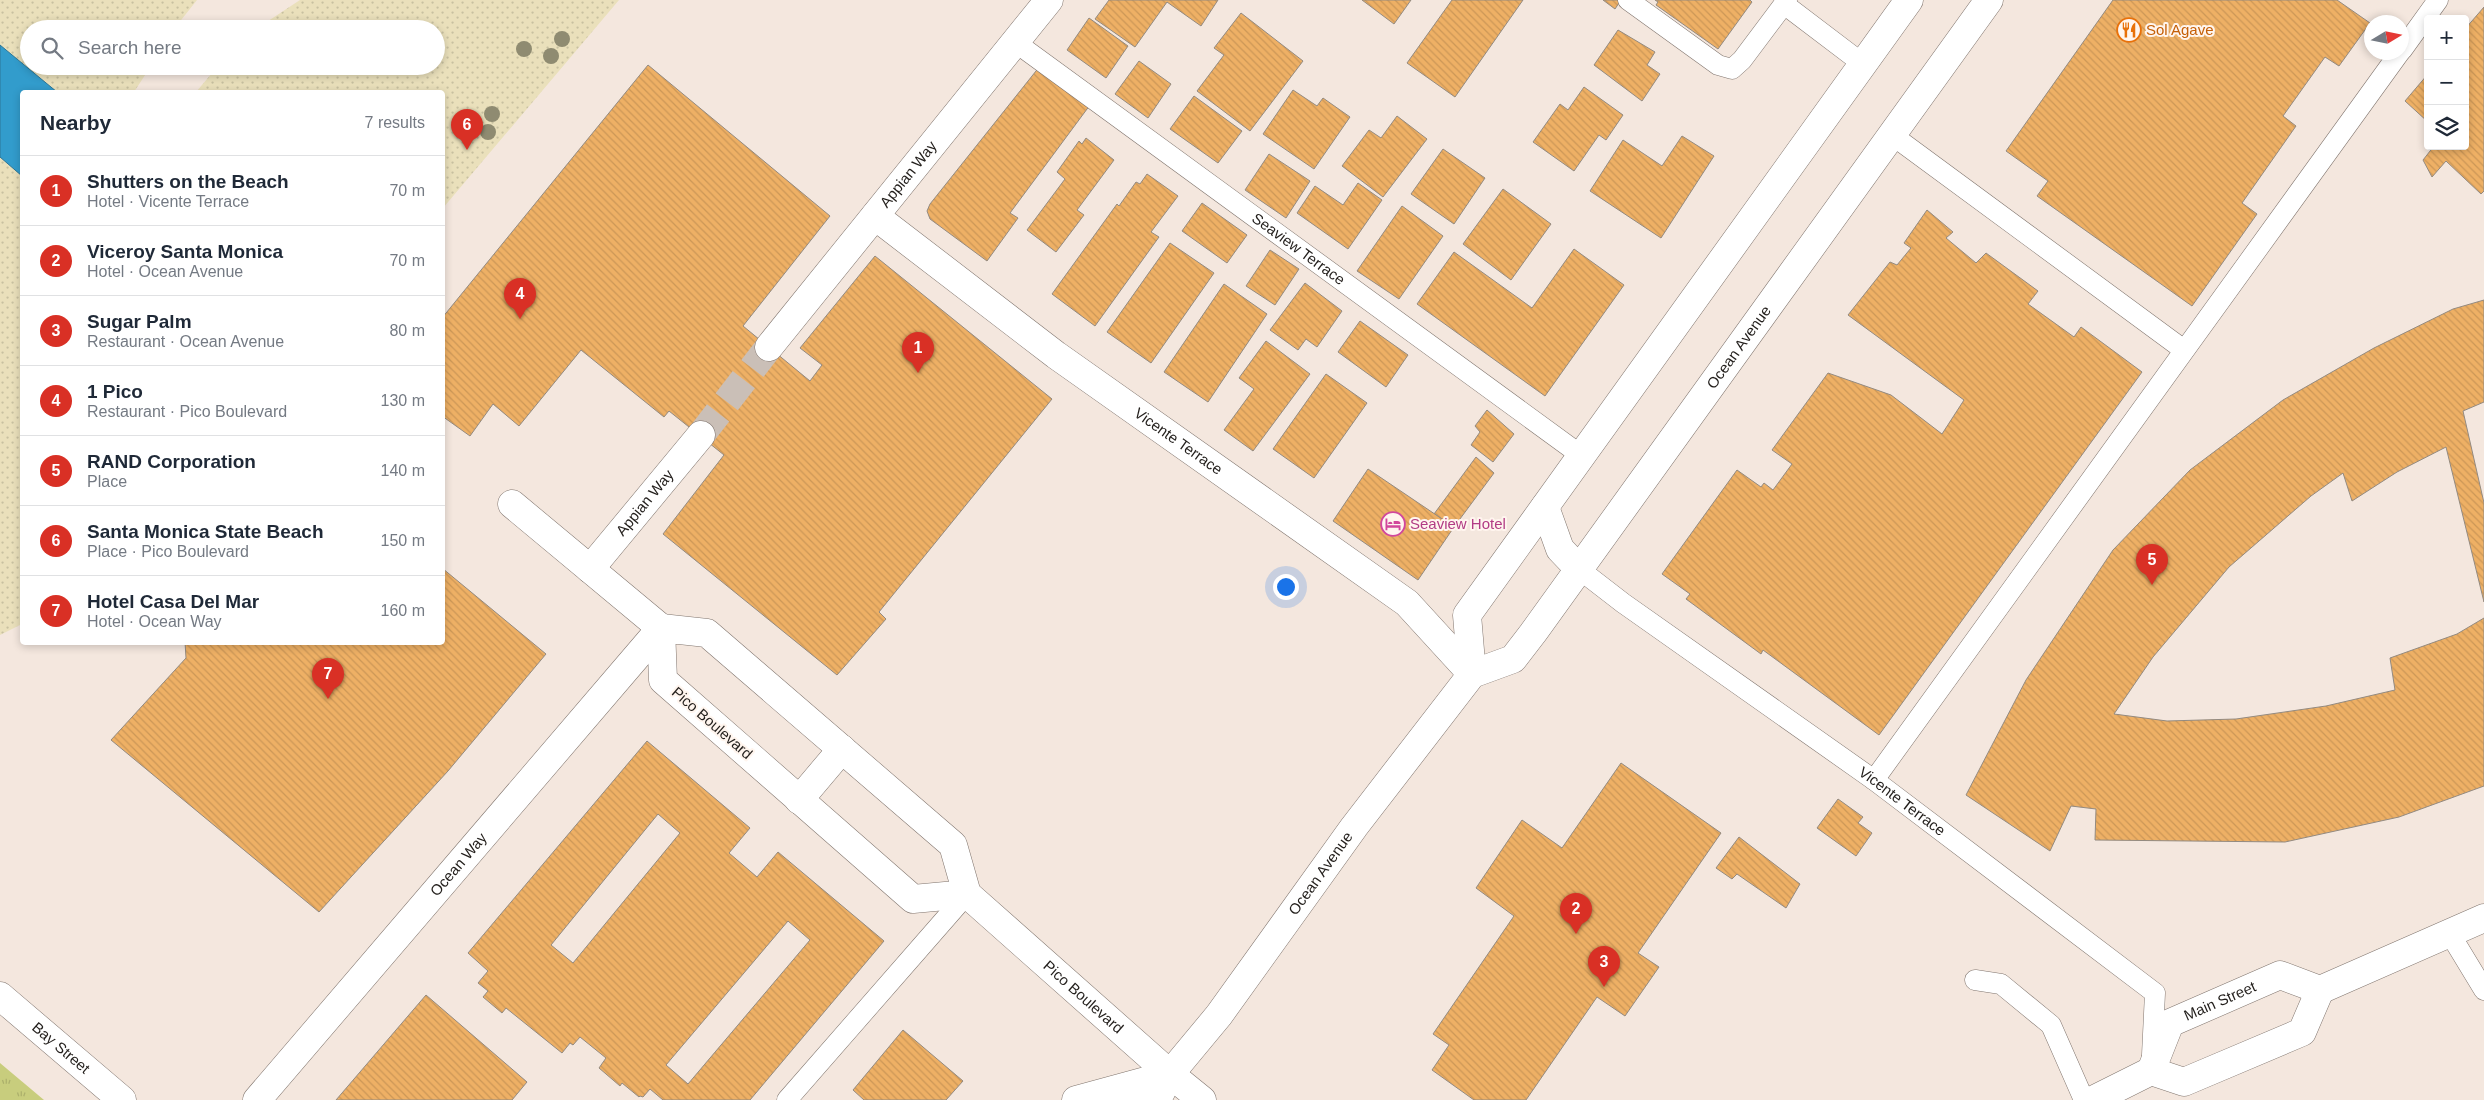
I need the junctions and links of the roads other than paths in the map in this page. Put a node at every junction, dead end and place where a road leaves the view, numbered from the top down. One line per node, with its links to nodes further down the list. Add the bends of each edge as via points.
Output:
1 (1049, 0): 8 (street, Appian Way)
2 (1628, 0): 6 (lane, via 1718,65 1732,69)
3 (1910, 0): 10 (street)
4 (1989, 0): 11 (street, Ocean Avenue)
5 (2438, 0): 7 (lane)
6 (1786, 2): 10 (lane)
7 (2409, 40)
8 (1015, 42): 12 (street, Appian Way); 16 (lane, Seaview Terrace)
9 (2394, 60): 14 (lane)
10 (1863, 64): 16 (street)
11 (1892, 135): 14 (lane); 20 (street, Ocean Avenue)
12 (875, 216): 13 (street, Appian Way); 22 (street, Vicente Terrace, via 1056,355 1407,603)
13 (769, 347)
14 (2184, 350): 24 (lane)
15 (700, 435): 19 (street, Appian Way)
16 (1582, 456): 18 (street)
17 (512, 504): 19 (street)
18 (1545, 507): 20 (street, via 1560,549); 22 (street, via 1468,615)
19 (590, 569): 21 (street)
20 (1579, 569): 22 (street, Ocean Avenue, via 1513,659); 24 (lane, Vicente Terrace)
21 (661, 628): 23 (street, via 707,633); 25 (street, Pico Boulevard, via 663,680); 36 (street, Ocean Way)
22 (1472, 674): 34 (street, Ocean Avenue, via 1354,827 1219,1015)
23 (842, 749): 25 (street); 26 (street, via 953,845)
24 (1874, 780): 33 (lane, Vicente Terrace, via 2155,993)
25 (799, 800): 26 (street, Pico Boulevard, via 913,899)
26 (967, 894): 34 (street, Pico Boulevard); 37 (lane)
27 (2484, 918): 28 (street)
28 (2450, 934): 30 (street); 31 (lane)
29 (1975, 980): 42 (lane, via 2001,984 2051,1025)
30 (2320, 990): 33 (street, via 2302,1032 2184,1082); 33 (street, Main Street, via 2280,975 2170,1023)
31 (2484, 990)
32 (0, 996): 35 (street, Bay Street)
33 (2151, 1071): 43 (street)
34 (1170, 1074): 38 (street); 39 (street); 40 (street); 41 (street, Pico Boulevard)
35 (122, 1100)
36 (257, 1100)
37 (787, 1100)
38 (1076, 1100)
39 (1130, 1100)
40 (1157, 1100)
41 (1202, 1100)
42 (2084, 1100)
43 (2093, 1100)

